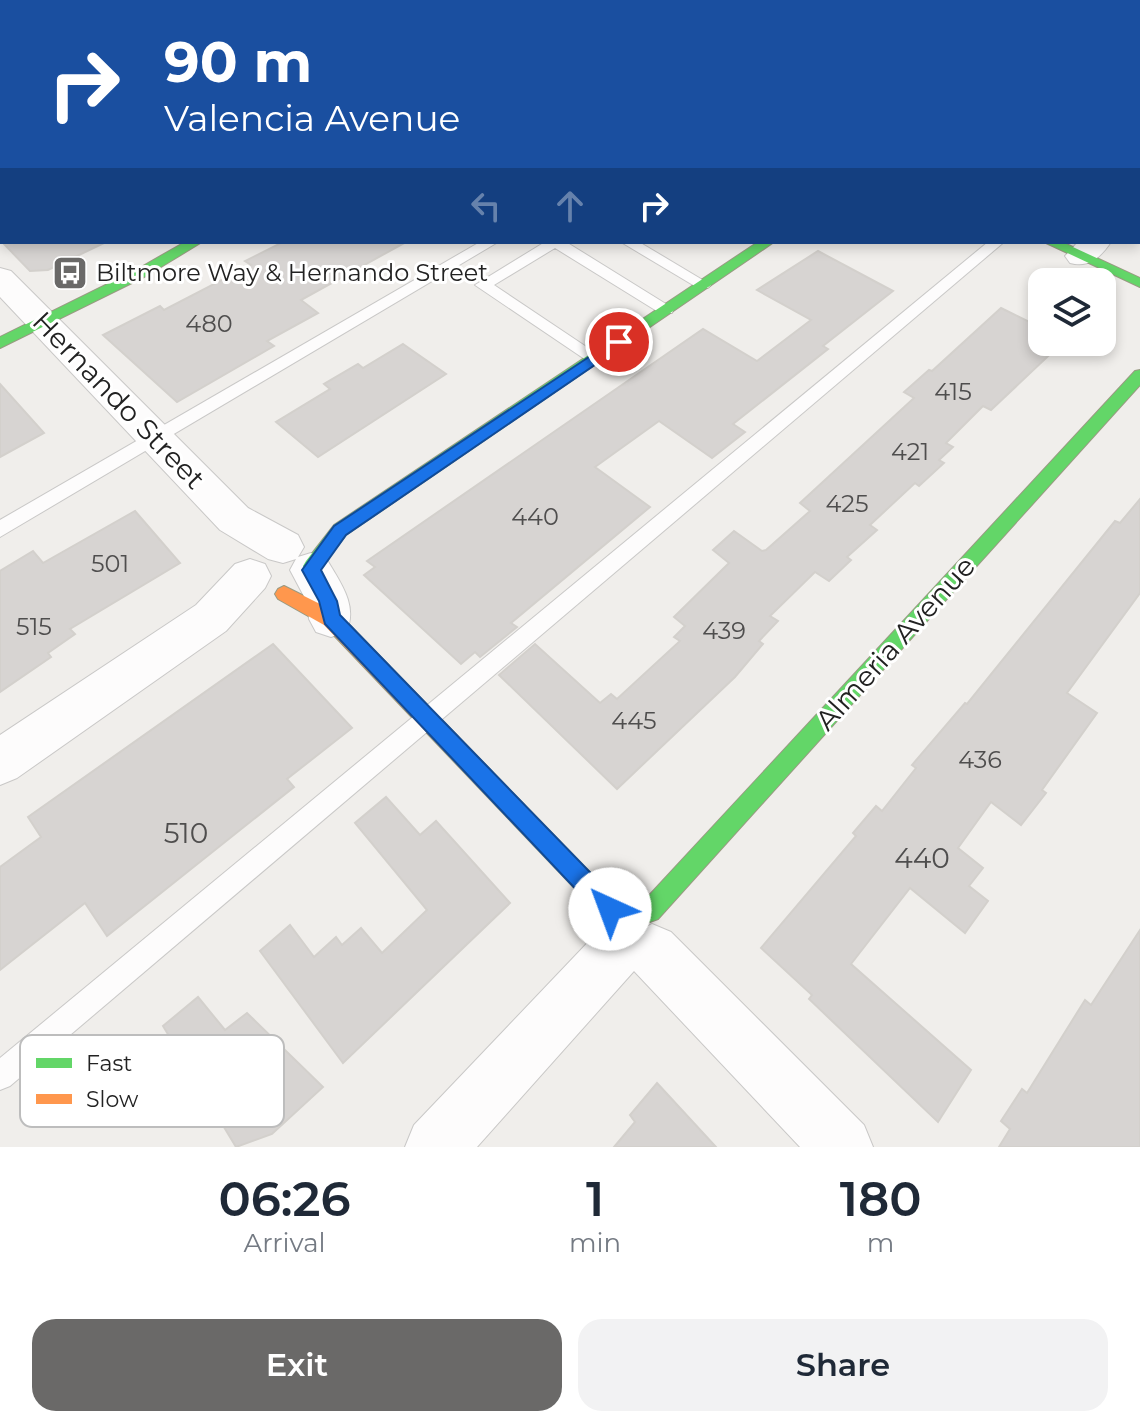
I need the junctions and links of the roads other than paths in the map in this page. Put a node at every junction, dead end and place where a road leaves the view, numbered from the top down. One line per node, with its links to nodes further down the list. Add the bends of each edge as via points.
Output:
1 (192, 244): 11 (street)
2 (201, 244): 11 (street)
3 (488, 244): 20 (lane)
4 (552, 244): 18 (lane, via 483,285)
5 (558, 244): 15 (lane)
6 (631, 244): 14 (lane)
7 (764, 244): 14 (street)
8 (995, 244): 25 (lane)
9 (1062, 244): 10 (street)
10 (1088, 249): 13 (street)
11 (141, 273): 16 (street)
12 (0, 278): 16 (street, Hernando Street)
13 (1140, 283)
14 (703, 285): 15 (street)
15 (666, 309): 18 (street)
16 (43, 322): 17 (street); 20 (street, Hernando Street)
17 (0, 343)
18 (595, 358): 22 (street)
19 (1140, 375): 27 (street, Almeria Avenue)
20 (156, 438): 21 (lane); 23 (street, Hernando Street)
21 (0, 529)
22 (340, 530): 23 (street)
23 (282, 570): 24 (street, Hernando Street, via 328,601); 26 (street, via 228,616 211,618)
24 (331, 619): 25 (street, Hernando Street)
25 (428, 721): 27 (street, Hernando Street); 28 (lane)
26 (0, 762)
27 (631, 932): 31 (street, Almeria Avenue); 32 (street, Hernando Street)
28 (49, 1035)
29 (20, 1059): 30 (lane)
30 (0, 1076)
31 (436, 1147)
32 (842, 1147)

